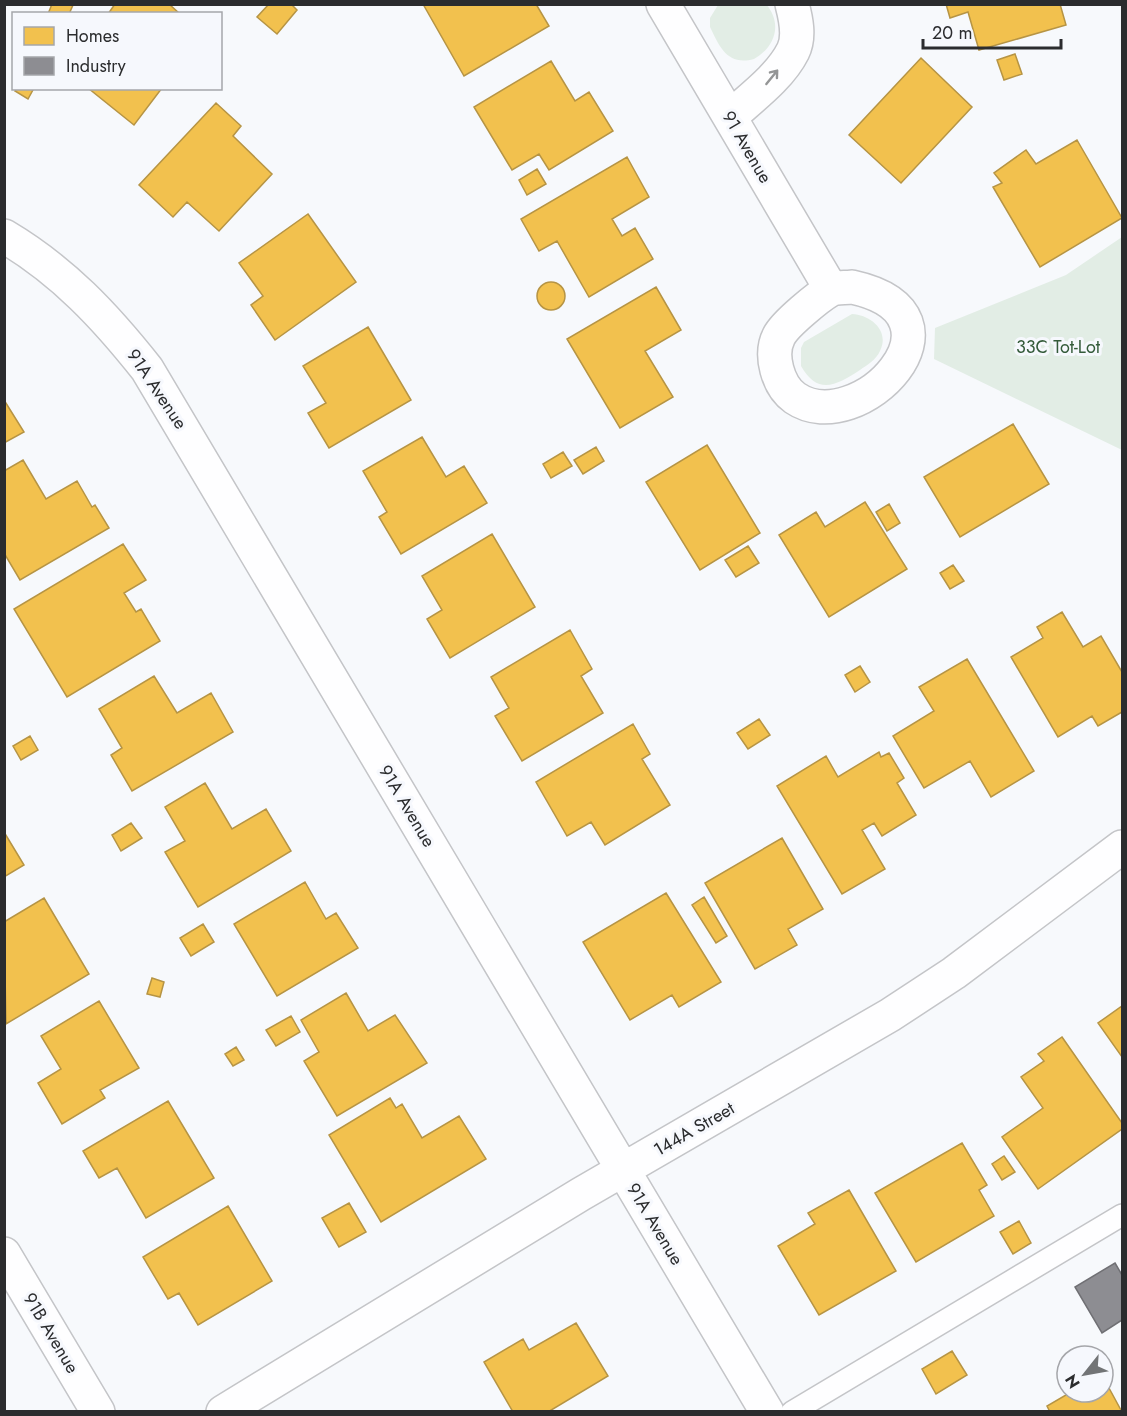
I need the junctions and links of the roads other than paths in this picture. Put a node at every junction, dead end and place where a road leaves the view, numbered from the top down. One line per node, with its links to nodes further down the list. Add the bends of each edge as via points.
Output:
1 (663, 4): 3 (street, 91 Avenue)
2 (792, 4): 3 (street, one-way to 2, via 767,84 793,51 797,25)
3 (730, 117): 5 (street, 91 Avenue)
4 (4, 236): 7 (street, 91A Avenue, via 83,294 147,369)
5 (831, 289)
6 (1122, 847): 7 (street, 144A Street, via 954,973 890,1015)
7 (623, 1171): 11 (street, 144A Street); 12 (street, 91A Avenue)
8 (1122, 1215): 13 (lane)
9 (4, 1254): 10 (street, 91B Avenue)
10 (98, 1412)
11 (223, 1412)
12 (767, 1412)
13 (792, 1412)

